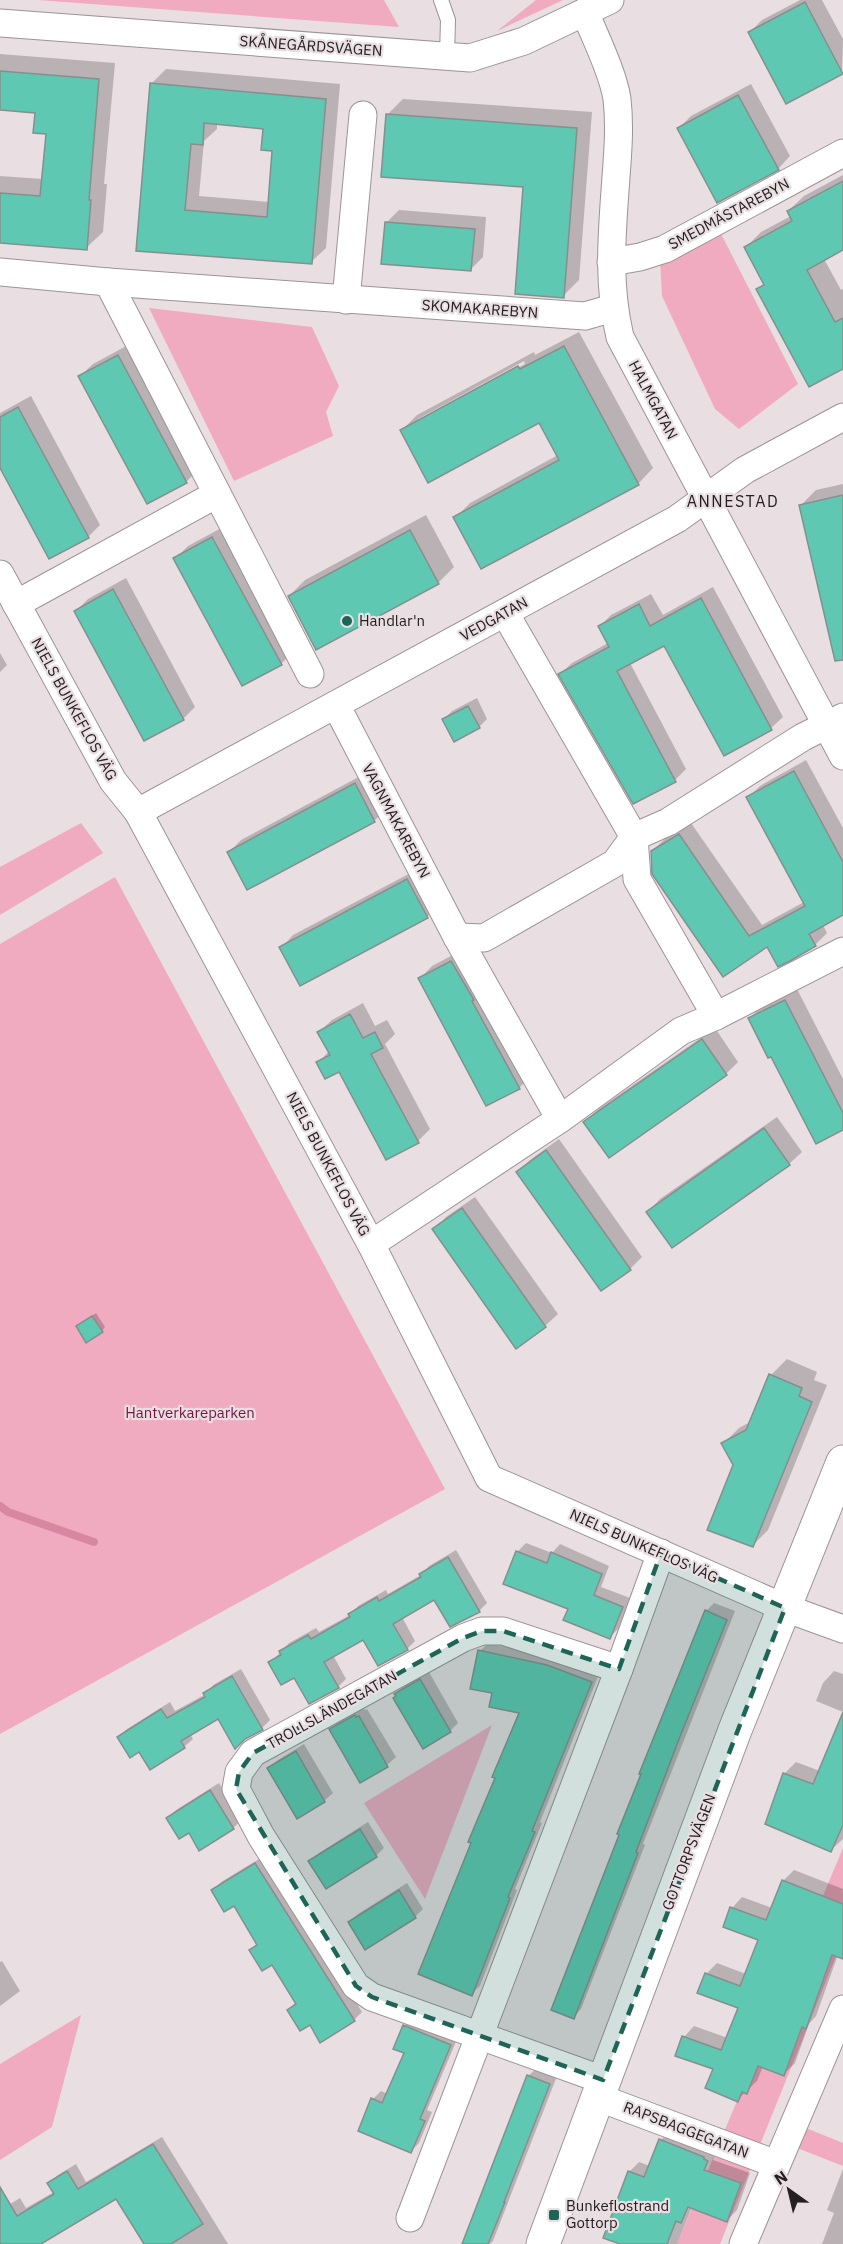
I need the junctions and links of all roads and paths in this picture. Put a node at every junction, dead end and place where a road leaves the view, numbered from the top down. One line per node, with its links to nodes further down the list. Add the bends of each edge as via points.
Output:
1 (441, 0): 5 (lane, via 448,20)
2 (610, 0): 3 (street, SKÅNEGÅRDSVÄGEN)
3 (585, 12): 5 (street, SKÅNEGÅRDSVÄGEN, via 524,42 470,58); 8 (street, HALMGATAN, via 616,96 619,128)
4 (0, 23): 5 (street, SKÅNEGÅRDSVÄGEN)
5 (447, 56)
6 (363, 115): 11 (street)
7 (843, 153): 8 (street, SMEDMÄSTAREBYN, via 665,249)
8 (611, 262): 12 (street, HALMGATAN)
9 (0, 272): 10 (street, SKOMAKAREBYN)
10 (108, 282): 11 (street, SKOMAKAREBYN); 14 (street)
11 (346, 300): 12 (street, SKOMAKAREBYN, via 585,316)
12 (613, 308): 15 (street, HALMGATAN, via 620,338)
13 (843, 417): 15 (street, VEDGATAN, via 745,470)
14 (217, 494): 17 (street); 19 (street)
15 (706, 496): 18 (street, VEDGATAN, via 677,519); 21 (street, HALMGATAN)
16 (0, 574): 17 (street, NIELS BUNKEFLOS VÄG)
17 (16, 604): 23 (street, NIELS BUNKEFLOS VÄG, via 112,781)
18 (506, 613): 20 (street, VEDGATAN); 24 (street)
19 (310, 674)
20 (336, 705): 23 (street, VEDGATAN); 25 (street, VAGNMAKAREBYN)
21 (835, 721): 22 (street, HALMGATAN); 24 (street, via 668,822)
22 (843, 756)
23 (138, 812): 29 (street, NIELS BUNKEFLOS VÄG)
24 (634, 837): 25 (street, via 615,863 484,938); 27 (street, via 637,879)
25 (457, 937): 28 (street, VAGNMAKAREBYN)
26 (843, 951): 27 (street)
27 (716, 1016): 28 (street, via 681,1031)
28 (560, 1119): 29 (street)
29 (371, 1244): 31 (street, NIELS BUNKEFLOS VÄG, via 489,1478)
30 (843, 1462): 32 (street, GOTTORPSVÄGEN)
31 (661, 1553): 32 (street, NIELS BUNKEFLOS VÄG); 34 (street)
32 (785, 1608): 33 (street); 37 (street, GOTTORPSVÄGEN)
33 (843, 1629)
34 (619, 1669): 36 (street); 36 (street, TROLLSLÄNDEGATAN, via 503,1631 482,1631 253,1753 239,1772 236,1790 261,1836 356,1986 372,1997)
35 (843, 2009): 38 (street)
36 (478, 2034): 37 (street, TROLLSLÄNDEGATAN); 39 (street)
37 (600, 2089): 38 (street, RAPSBAGGEGATAN); 40 (street, GOTTORPSVÄGEN)
38 (776, 2164): 41 (street)
39 (410, 2218)
40 (543, 2244)
41 (743, 2244)

